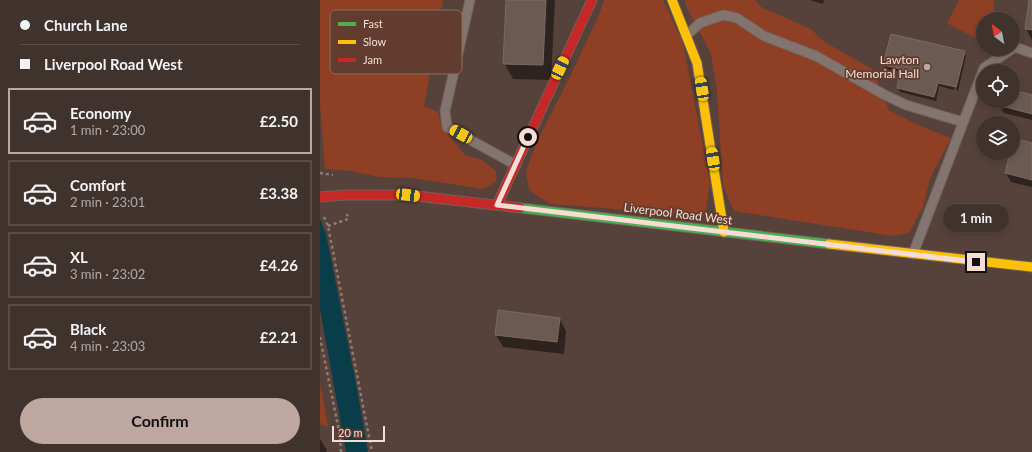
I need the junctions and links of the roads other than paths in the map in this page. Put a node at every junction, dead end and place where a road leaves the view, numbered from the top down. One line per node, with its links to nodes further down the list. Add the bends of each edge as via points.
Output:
1 (470, 0): 4 (lane)
2 (592, 0): 11 (main road)
3 (672, 0): 5 (main road)
4 (462, 36)
5 (686, 36): 10 (lane, via 700,23 715,17 723,15 738,18 764,36 816,56 906,105); 14 (main road, via 697,63)
6 (1020, 49): 7 (lane)
7 (1032, 53)
8 (1002, 56): 10 (lane, via 984,68)
9 (453, 74): 11 (lane, via 445,111 448,127)
10 (963, 122): 15 (lane)
11 (516, 164): 13 (main road)
12 (320, 197): 13 (main road, Liverpool Road West, via 345,194 408,195)
13 (497, 205): 14 (main road, Liverpool Road West)
14 (724, 232): 15 (main road, Liverpool Road West)
15 (913, 254): 16 (main road, Liverpool Road West)
16 (1032, 267)

